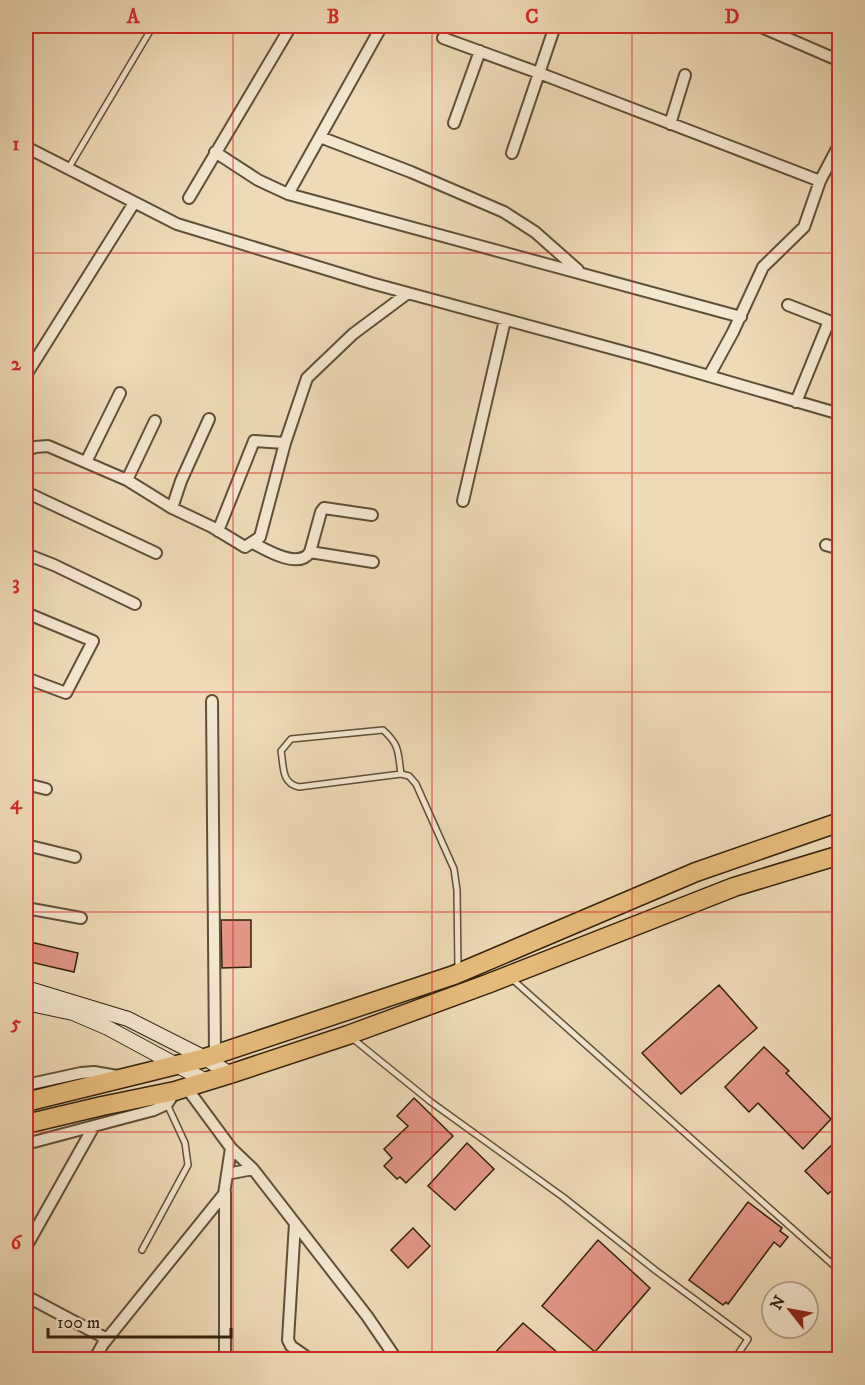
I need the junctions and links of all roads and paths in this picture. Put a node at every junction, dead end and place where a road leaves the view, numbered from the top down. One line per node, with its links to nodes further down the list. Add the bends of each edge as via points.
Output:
1 (153, 26): 18 (lane)
2 (291, 26): 16 (street)
3 (555, 26): 9 (street)
4 (759, 26): 8 (street)
5 (380, 29): 13 (street)
6 (443, 38): 7 (street)
7 (480, 51): 9 (street); 11 (street)
8 (840, 61)
9 (539, 73): 12 (street); 17 (street)
10 (685, 75): 12 (street)
11 (454, 123)
12 (670, 124): 19 (street)
13 (320, 137): 20 (street); 23 (street, via 504,212 535,232)
14 (840, 143): 19 (street)
15 (26, 147): 18 (street)
16 (216, 152): 20 (street, via 258,180); 21 (street)
17 (512, 153)
18 (68, 169): 22 (street)
19 (820, 182): 26 (street, via 804,227 763,267)
20 (288, 194): 23 (street)
21 (189, 198)
22 (134, 203): 24 (street, via 177,224); 28 (street)
23 (581, 273): 26 (street)
24 (408, 293): 27 (street); 35 (street, via 353,334 307,378)
25 (788, 305): 31 (street, via 829,321)
26 (741, 317): 29 (street)
27 (505, 320): 29 (street); 40 (street)
28 (26, 375)
29 (709, 376): 31 (street)
30 (120, 393): 37 (street)
31 (796, 402): 32 (street)
32 (840, 414)
33 (209, 419): 41 (street)
34 (155, 421): 38 (street)
35 (285, 443): 43 (street, via 254,441); 44 (street, via 260,537)
36 (26, 451): 37 (street, via 48,446)
37 (86, 462): 38 (street)
38 (127, 480): 41 (street)
39 (26, 492): 49 (street)
40 (464, 501)
41 (172, 508): 43 (street)
42 (372, 514): 47 (street, via 324,508)
43 (218, 531): 44 (street, via 245,548)
44 (253, 543): 47 (street, via 286,558 303,559)
45 (826, 545): 46 (street)
46 (840, 549)
47 (310, 552): 50 (street)
48 (26, 554): 51 (street)
49 (156, 554)
50 (373, 562)
51 (135, 604)
52 (26, 613): 53 (street, via 93,641 66,693)
53 (26, 678)
54 (212, 701): 69 (street)
55 (401, 774): 55 (lane, via 299,787 286,780 281,751 291,739 383,730 397,744); 64 (lane, via 416,784 454,869)
56 (26, 784): 57 (street)
57 (46, 789)
58 (840, 822): 64 (highway, via 696,872)
59 (26, 845): 61 (street)
60 (840, 855): 65 (highway, via 734,887)
61 (75, 857)
62 (26, 908): 63 (street)
63 (81, 918)
64 (458, 974): 69 (highway)
65 (508, 976): 68 (highway); 87 (lane)
66 (26, 988): 69 (street, via 128,1019)
67 (26, 1003): 70 (street, via 73,1013)
68 (348, 1035): 71 (highway); 94 (lane, via 431,1102 748,1339)
69 (210, 1057): 70 (highway); 71 (street)
70 (176, 1065): 72 (highway); 73 (street)
71 (230, 1074): 73 (highway)
72 (126, 1078): 74 (street, via 81,1072); 76 (highway)
73 (206, 1081): 75 (highway)
74 (26, 1085)
75 (176, 1094): 77 (highway); 78 (street, via 153,1110); 80 (street); 86 (lane, via 188,1165)
76 (26, 1102)
77 (26, 1124)
78 (94, 1126): 79 (street); 85 (street)
79 (26, 1144)
80 (231, 1148): 81 (street); 82 (street)
81 (253, 1169): 82 (street); 84 (street)
82 (227, 1174): 83 (street)
83 (225, 1188): 89 (street); 91 (street)
84 (295, 1223): 92 (street, via 288,1340); 93 (street)
85 (26, 1247)
86 (142, 1250)
87 (840, 1271)
88 (26, 1296): 89 (street)
89 (107, 1339): 90 (street)
90 (94, 1359)
91 (225, 1359)
92 (311, 1359)
93 (397, 1359)
94 (734, 1359)

